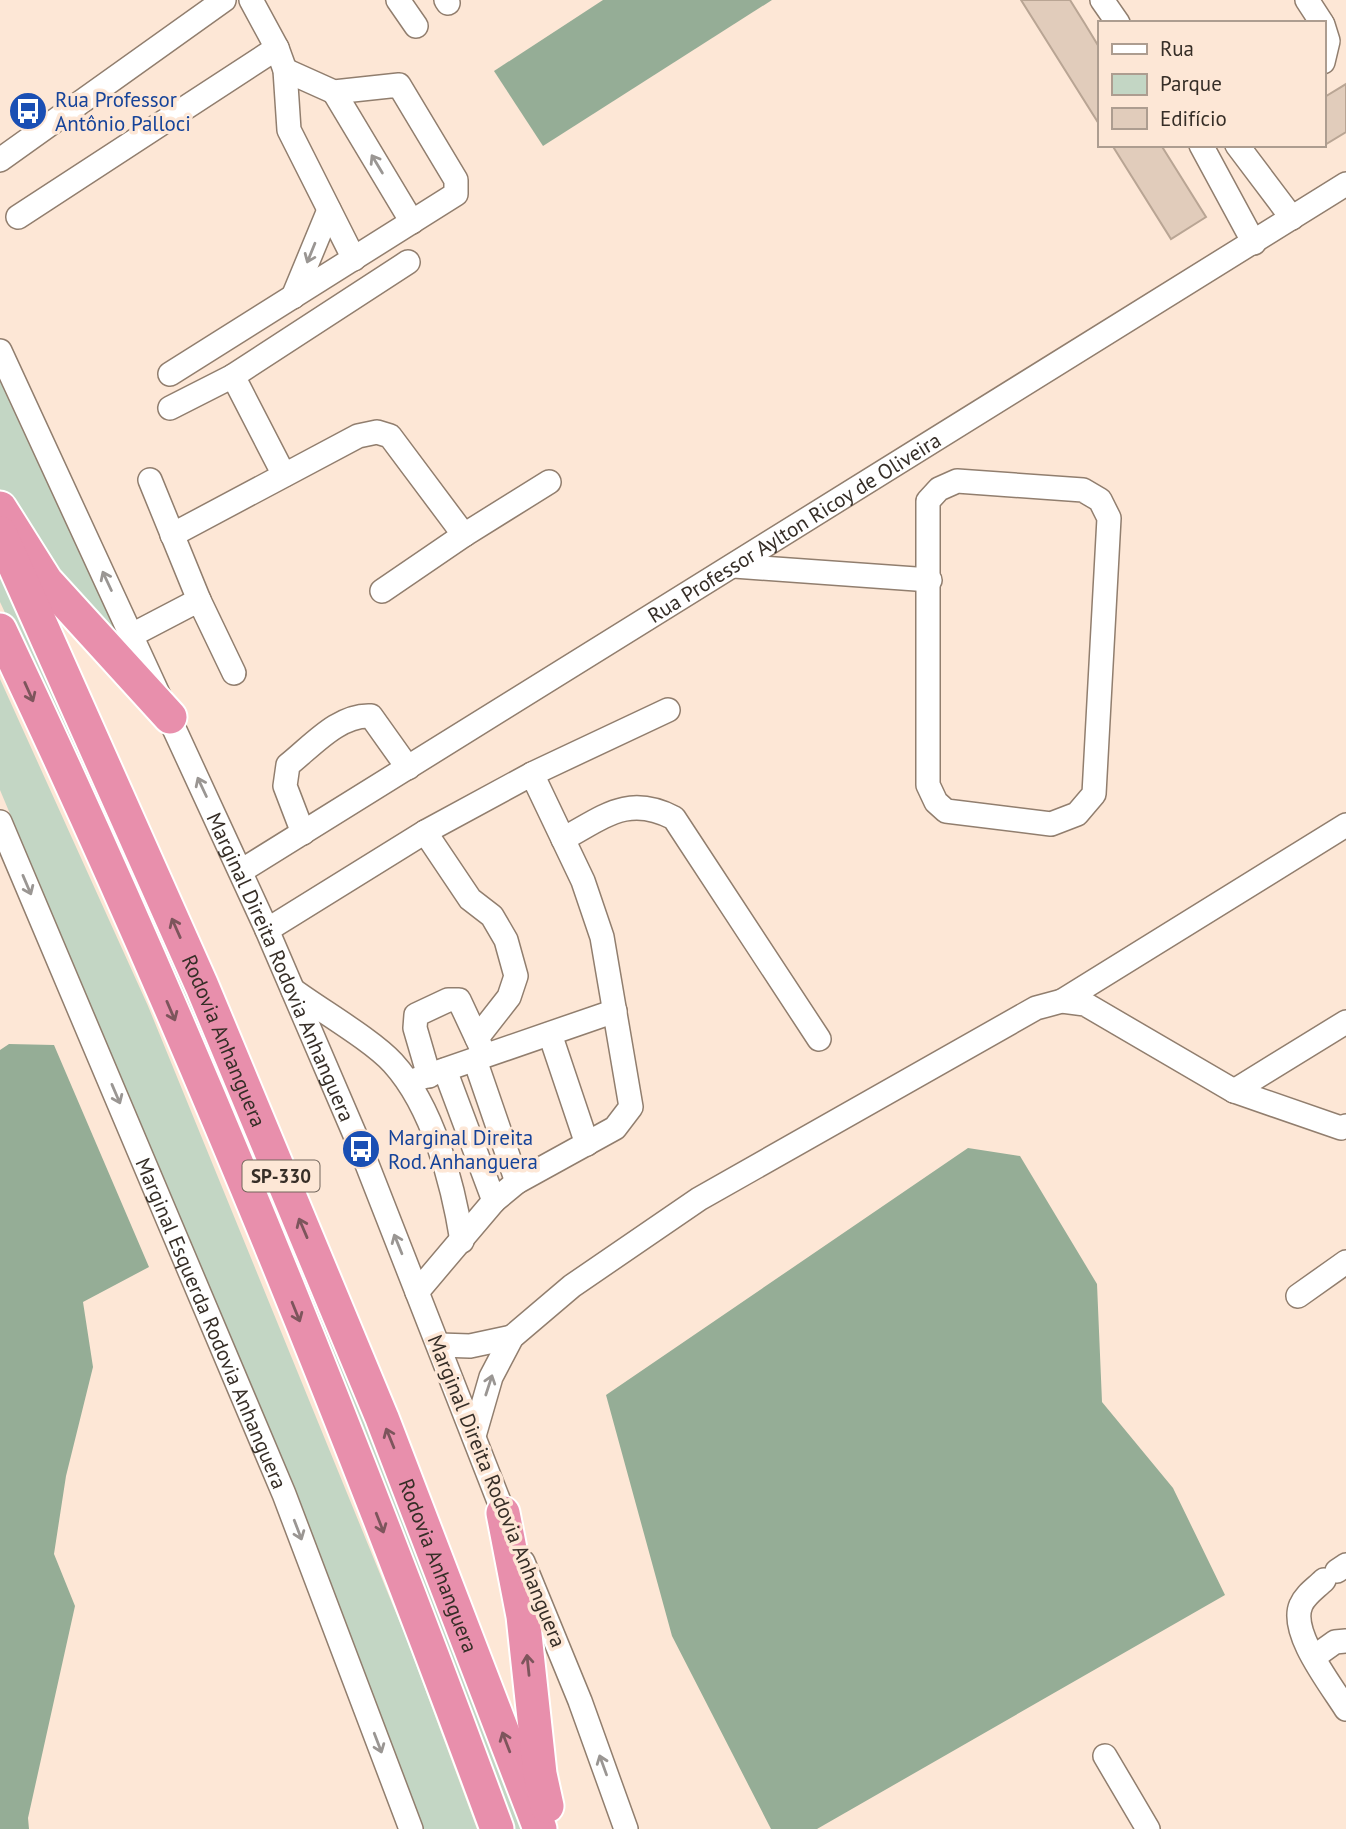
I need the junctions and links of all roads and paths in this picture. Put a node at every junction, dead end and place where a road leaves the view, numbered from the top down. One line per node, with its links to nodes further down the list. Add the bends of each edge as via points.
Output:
1 (224, 0): 16 (street)
2 (251, 0): 10 (street)
3 (398, 0): 8 (street)
4 (1102, 0): 6 (street)
5 (1307, 0): 7 (street)
6 (1117, 21)
7 (1321, 21)
8 (416, 26)
9 (1325, 31): 11 (street)
10 (277, 48): 12 (street); 19 (street)
11 (1325, 54)
12 (285, 70): 13 (street); 18 (street, via 289,130)
13 (334, 92): 21 (street, one-way to 13); 21 (street, via 399,85 456,180 456,194)
14 (1202, 147): 22 (street)
15 (1239, 147): 20 (street)
16 (0, 160)
17 (1346, 184): 20 (street, Rua Professor Aylton Ricoy de Oliveira)
18 (329, 210): 23 (street); 25 (street, one-way to 25)
19 (18, 217)
20 (1292, 218): 22 (street, Rua Professor Aylton Ricoy de Oliveira)
21 (412, 222): 23 (street)
22 (1254, 243): 37 (street, Rua Professor Aylton Ricoy de Oliveira)
23 (354, 259): 25 (street)
24 (408, 262): 28 (street)
25 (293, 297): 27 (street)
26 (0, 351): 42 (street, Marginal Direita Rodovia Anhanguera, one-way to 26)
27 (170, 374)
28 (233, 376): 29 (street); 30 (street)
29 (170, 408)
30 (284, 475): 35 (street); 36 (street, via 358,436 377,432 390,436)
31 (150, 480): 35 (street)
32 (549, 482): 36 (street)
33 (0, 508): 45 (highway, via 46,581)
34 (0, 533): 83 (highway, Rodovia Anhanguera / SP-330, one-way to 34, via 387,1430 207,999)
35 (172, 535): 40 (street)
36 (464, 536): 39 (street)
37 (734, 566): 38 (street); 46 (street, Rua Professor Aylton Ricoy de Oliveira)
38 (930, 580): 38 (street, via 928,785 936,802 946,811 1051,824 1077,814 1094,794 1109,518 1100,500 1083,490 957,481 939,489 928,501)
39 (382, 591)
40 (199, 600): 42 (street); 43 (street)
41 (0, 630): 82 (highway, Rodovia Anhanguera / SP-330, one-way to 82, via 160,986 255,1212)
42 (132, 635): 45 (street, Marginal Direita Rodovia Anhanguera)
43 (234, 673)
44 (668, 710): 47 (street)
45 (170, 717): 53 (street, Marginal Direita Rodovia Anhanguera, one-way to 45)
46 (408, 768): 51 (street, Rua Professor Aylton Ricoy de Oliveira); 51 (street, via 371,716 344,721 288,765 285,786)
47 (532, 774): 50 (street); 52 (street)
48 (0, 822): 81 (street, Marginal Esquerda Rodovia Anhanguera, one-way to 81, via 284,1494)
49 (1346, 825): 56 (street)
50 (425, 832): 54 (street); 61 (street, via 470,899 492,916 506,940 516,976)
51 (303, 833): 53 (street, Rua Professor Aylton Ricoy de Oliveira)
52 (563, 839): 57 (street, via 602,937); 60 (street, via 613,812 636,806 654,807 674,818)
53 (241, 871): 54 (street, Marginal Direita Rodovia Anhanguera)
54 (268, 930): 55 (street, Marginal Direita Rodovia Anhanguera)
55 (293, 990): 62 (street, via 391,1060); 70 (street, Marginal Direita Rodovia Anhanguera, one-way to 55)
56 (1062, 1001): 63 (street, via 1085,1004); 72 (street, via 1037,1008 699,1199 572,1286)
57 (615, 1012): 59 (street); 65 (street, via 631,1107 615,1128)
58 (1346, 1022): 63 (street)
59 (550, 1034): 61 (street); 65 (street)
60 (819, 1039)
61 (479, 1051): 62 (street); 62 (street, via 460,1000 448,1000 416,1015); 66 (street)
62 (428, 1076): 67 (street); 68 (street, via 426,1115 455,1196)
63 (1234, 1091): 64 (street)
64 (1344, 1130)
65 (587, 1144): 66 (street)
66 (517, 1182): 67 (street)
67 (494, 1202): 68 (street)
68 (461, 1241): 70 (street)
69 (1346, 1262): 71 (street)
70 (417, 1292): 73 (street, Marginal Direita Rodovia Anhanguera)
71 (1298, 1296)
72 (512, 1337): 73 (street, via 470,1346); 74 (street, one-way to 72, via 491,1377)
73 (439, 1345): 74 (street, Marginal Direita Rodovia Anhanguera)
74 (474, 1436): 75 (street, Marginal Direita Rodovia Anhanguera)
75 (503, 1513): 84 (highway, one-way to 75, via 540,1774 523,1616); 85 (street, Marginal Direita Rodovia Anhanguera, one-way to 75, via 580,1701)
76 (1335, 1572): 78 (street, via 1304,1599 1297,1618)
77 (1346, 1642): 78 (street, via 1335,1642)
78 (1314, 1657): 79 (street)
79 (1346, 1709)
80 (1105, 1756): 86 (street)
81 (411, 1829)
82 (497, 1829)
83 (540, 1829)
84 (552, 1829)
85 (626, 1829)
86 (1148, 1829)

